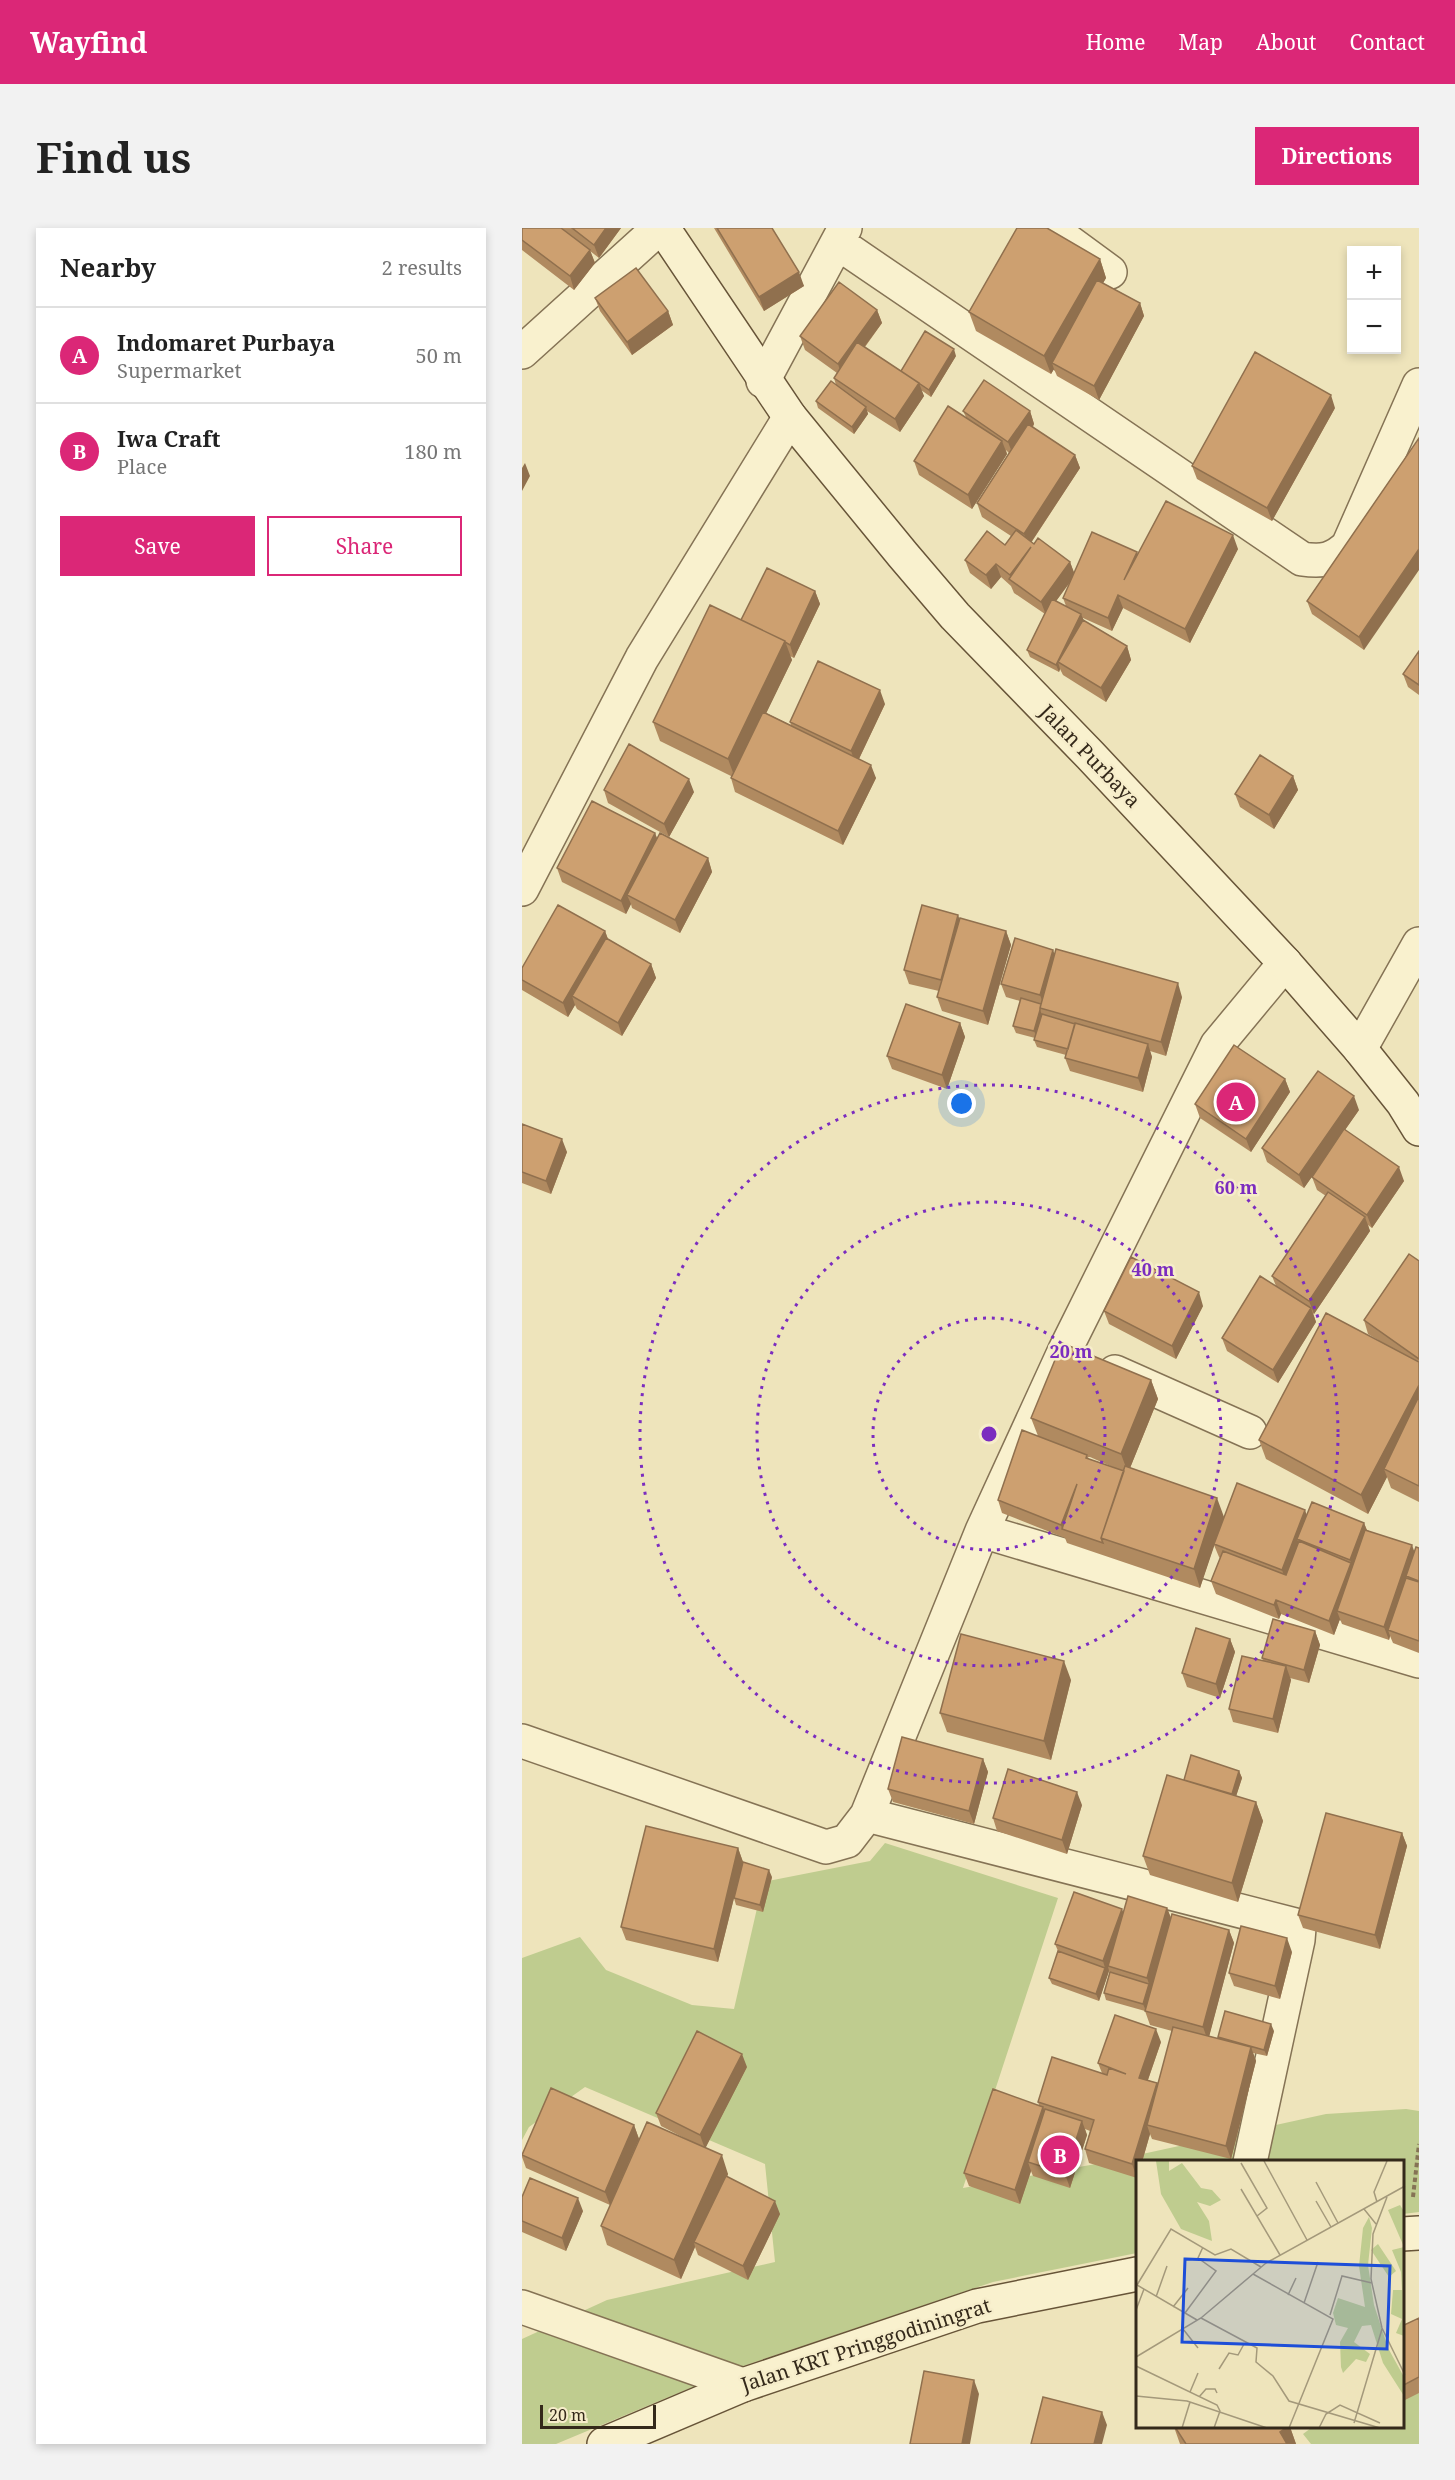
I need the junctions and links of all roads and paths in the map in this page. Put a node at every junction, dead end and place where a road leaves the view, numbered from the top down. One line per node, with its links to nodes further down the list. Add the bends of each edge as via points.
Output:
1 (661, 228): 5 (street); 6 (street, Jalan Purbaya)
2 (1050, 228): 4 (street)
3 (841, 235): 6 (street); 7 (street, via 1302,559 1321,562 1336,557 1348,546)
4 (1110, 272)
5 (522, 352)
6 (764, 381): 8 (street, Jalan Purbaya)
7 (1419, 385)
8 (790, 417): 9 (street, via 642,658); 11 (street, Jalan Purbaya, via 955,616)
9 (522, 889)
10 (1419, 944): 12 (street)
11 (1285, 963): 12 (street, Jalan Purbaya); 14 (street, via 1217,1045)
12 (1360, 1049): 13 (street, Jalan Purbaya)
13 (1419, 1129)
14 (1065, 1350): 15 (street); 16 (street)
15 (1250, 1432)
16 (982, 1532): 17 (street); 19 (street)
17 (1419, 1661)
18 (522, 1742): 19 (street, via 826,1847 847,1841)
19 (867, 1815): 21 (street, via 1299,1928)
20 (1419, 2144): 22 (path)
21 (1250, 2160)
22 (1410, 2233)
23 (1136, 2274): 25 (street, Jalan KRT Pringgodiningrat, via 977,2306)
24 (522, 2307): 25 (street)
25 (743, 2385): 26 (street, Jalan KRT Pringgodiningrat)
26 (604, 2444)

